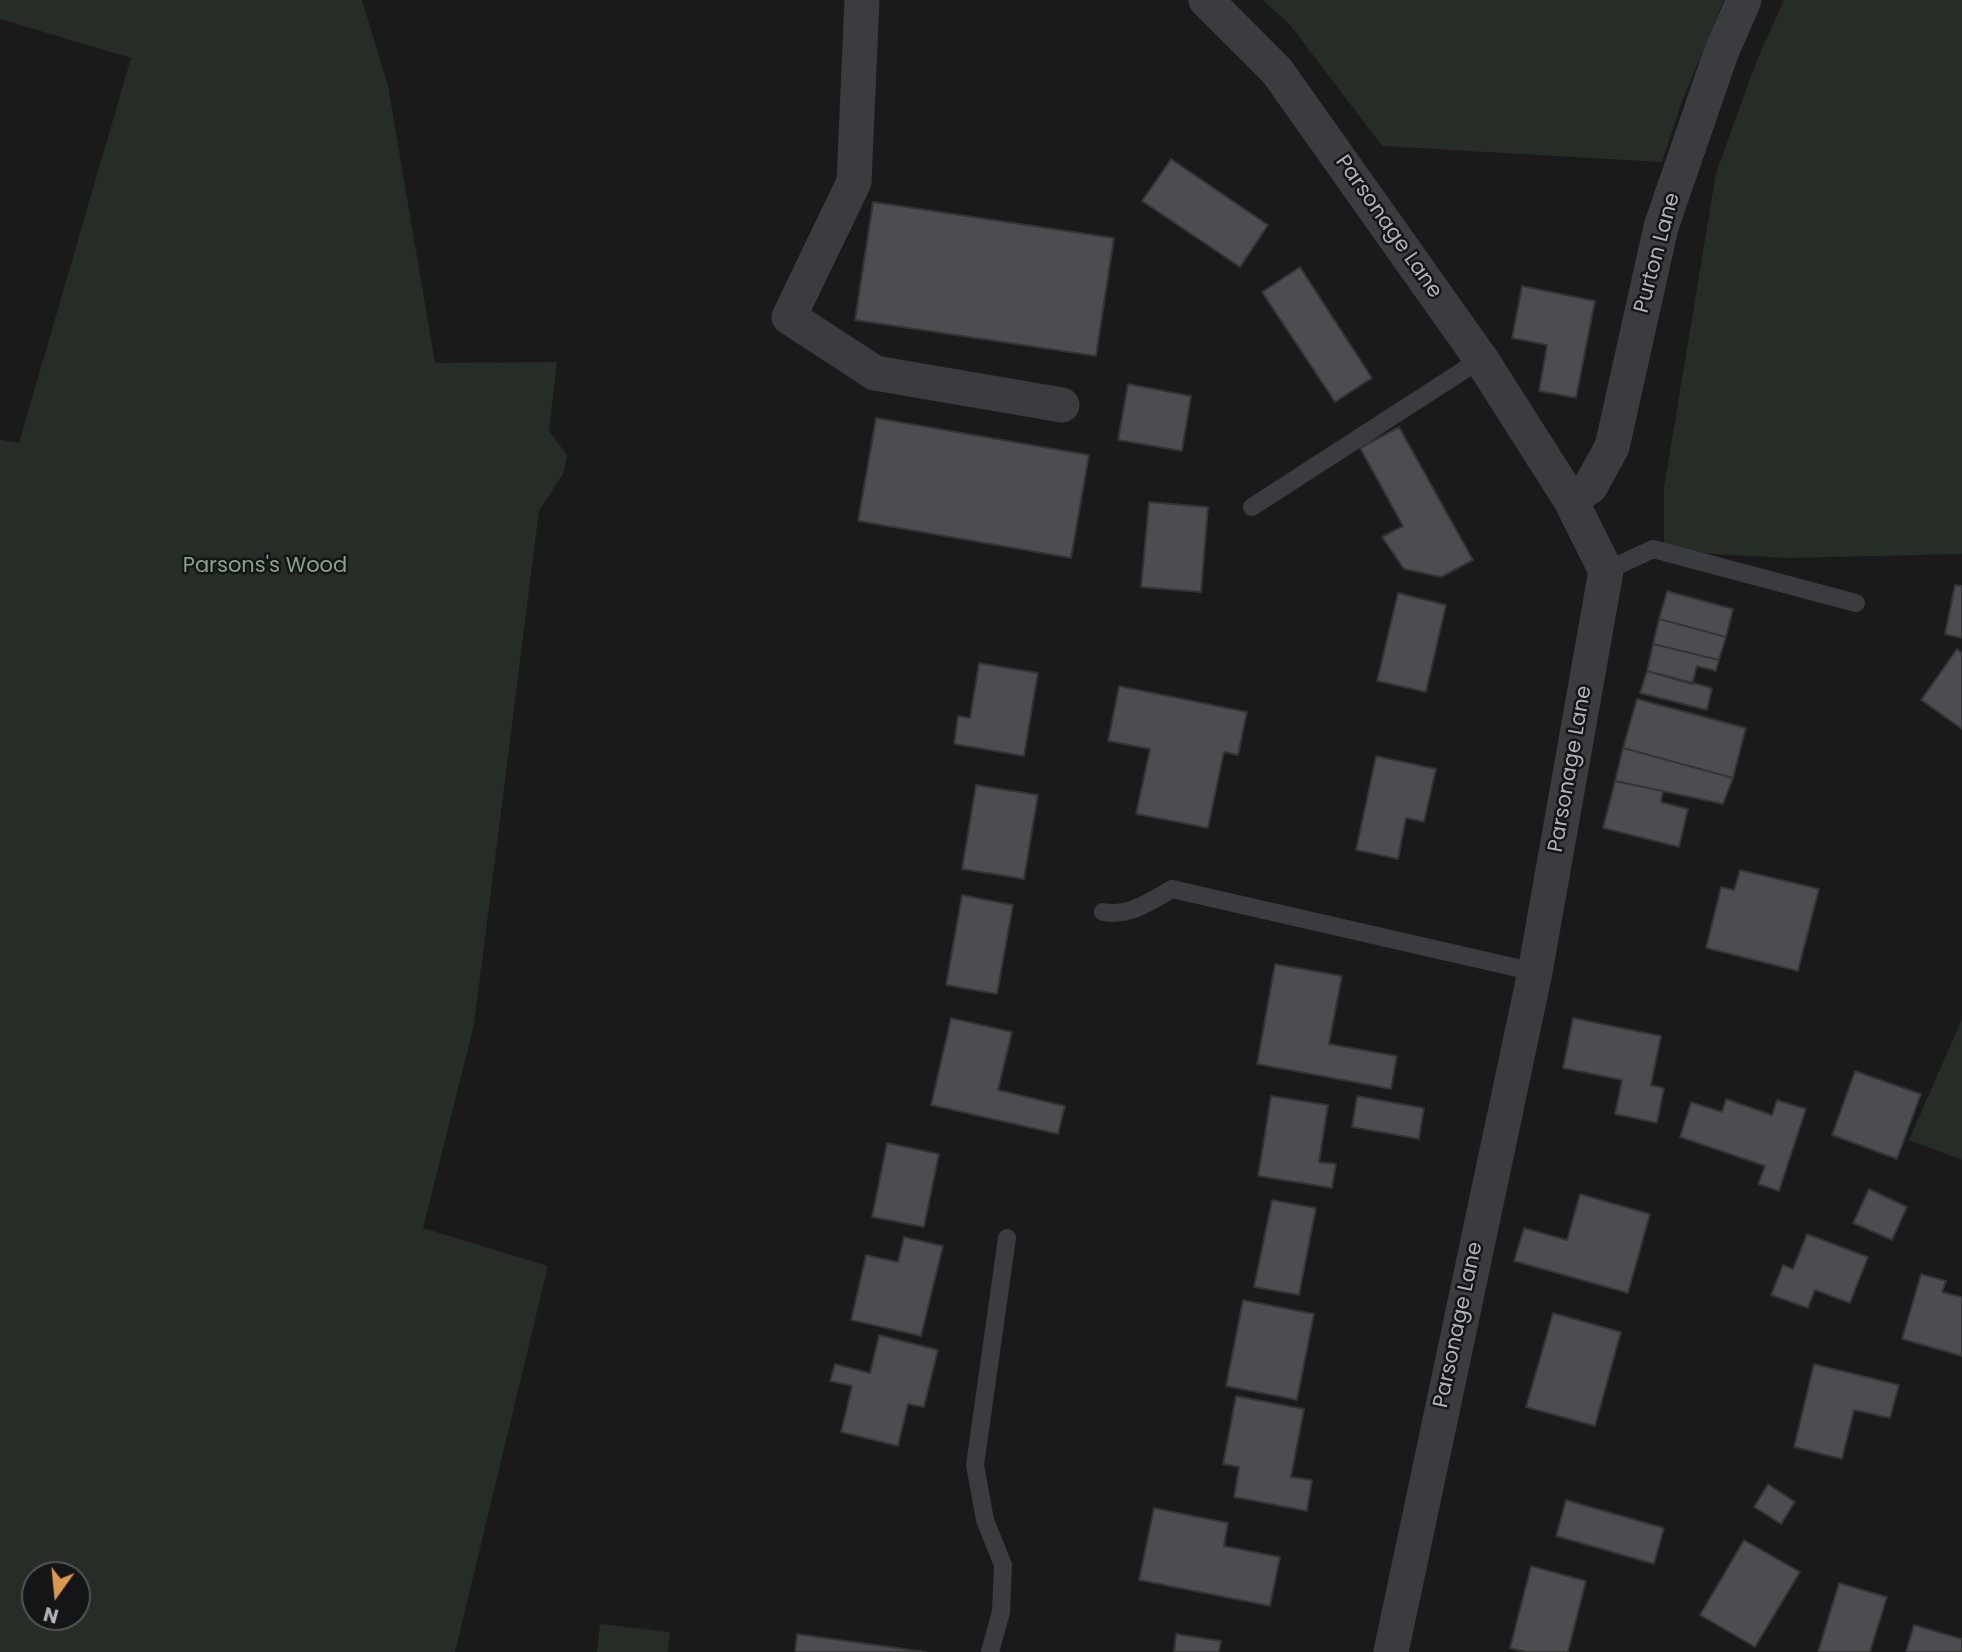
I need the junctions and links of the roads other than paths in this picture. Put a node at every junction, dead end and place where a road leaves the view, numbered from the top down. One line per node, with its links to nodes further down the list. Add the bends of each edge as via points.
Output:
1 (862, 0): 5 (street, via 854,182 789,317 875,373)
2 (1206, 0): 4 (street, Parsonage Lane, via 1277,71)
3 (1744, 0): 6 (street, Purton Lane, via 1661,227 1612,447 1591,487)
4 (1480, 359): 6 (street, Parsonage Lane); 7 (lane)
5 (1062, 405)
6 (1570, 499): 8 (street, Parsonage Lane)
7 (1252, 507)
8 (1606, 571): 9 (lane, via 1653,549); 11 (street, Parsonage Lane)
9 (1856, 603)
10 (1104, 912): 11 (lane, via 1131,911 1172,889)
11 (1535, 972): 14 (street, Parsonage Lane)
12 (1007, 1238): 13 (lane, via 975,1465 985,1520 1003,1564 1001,1612)
13 (990, 1652)
14 (1391, 1652)

